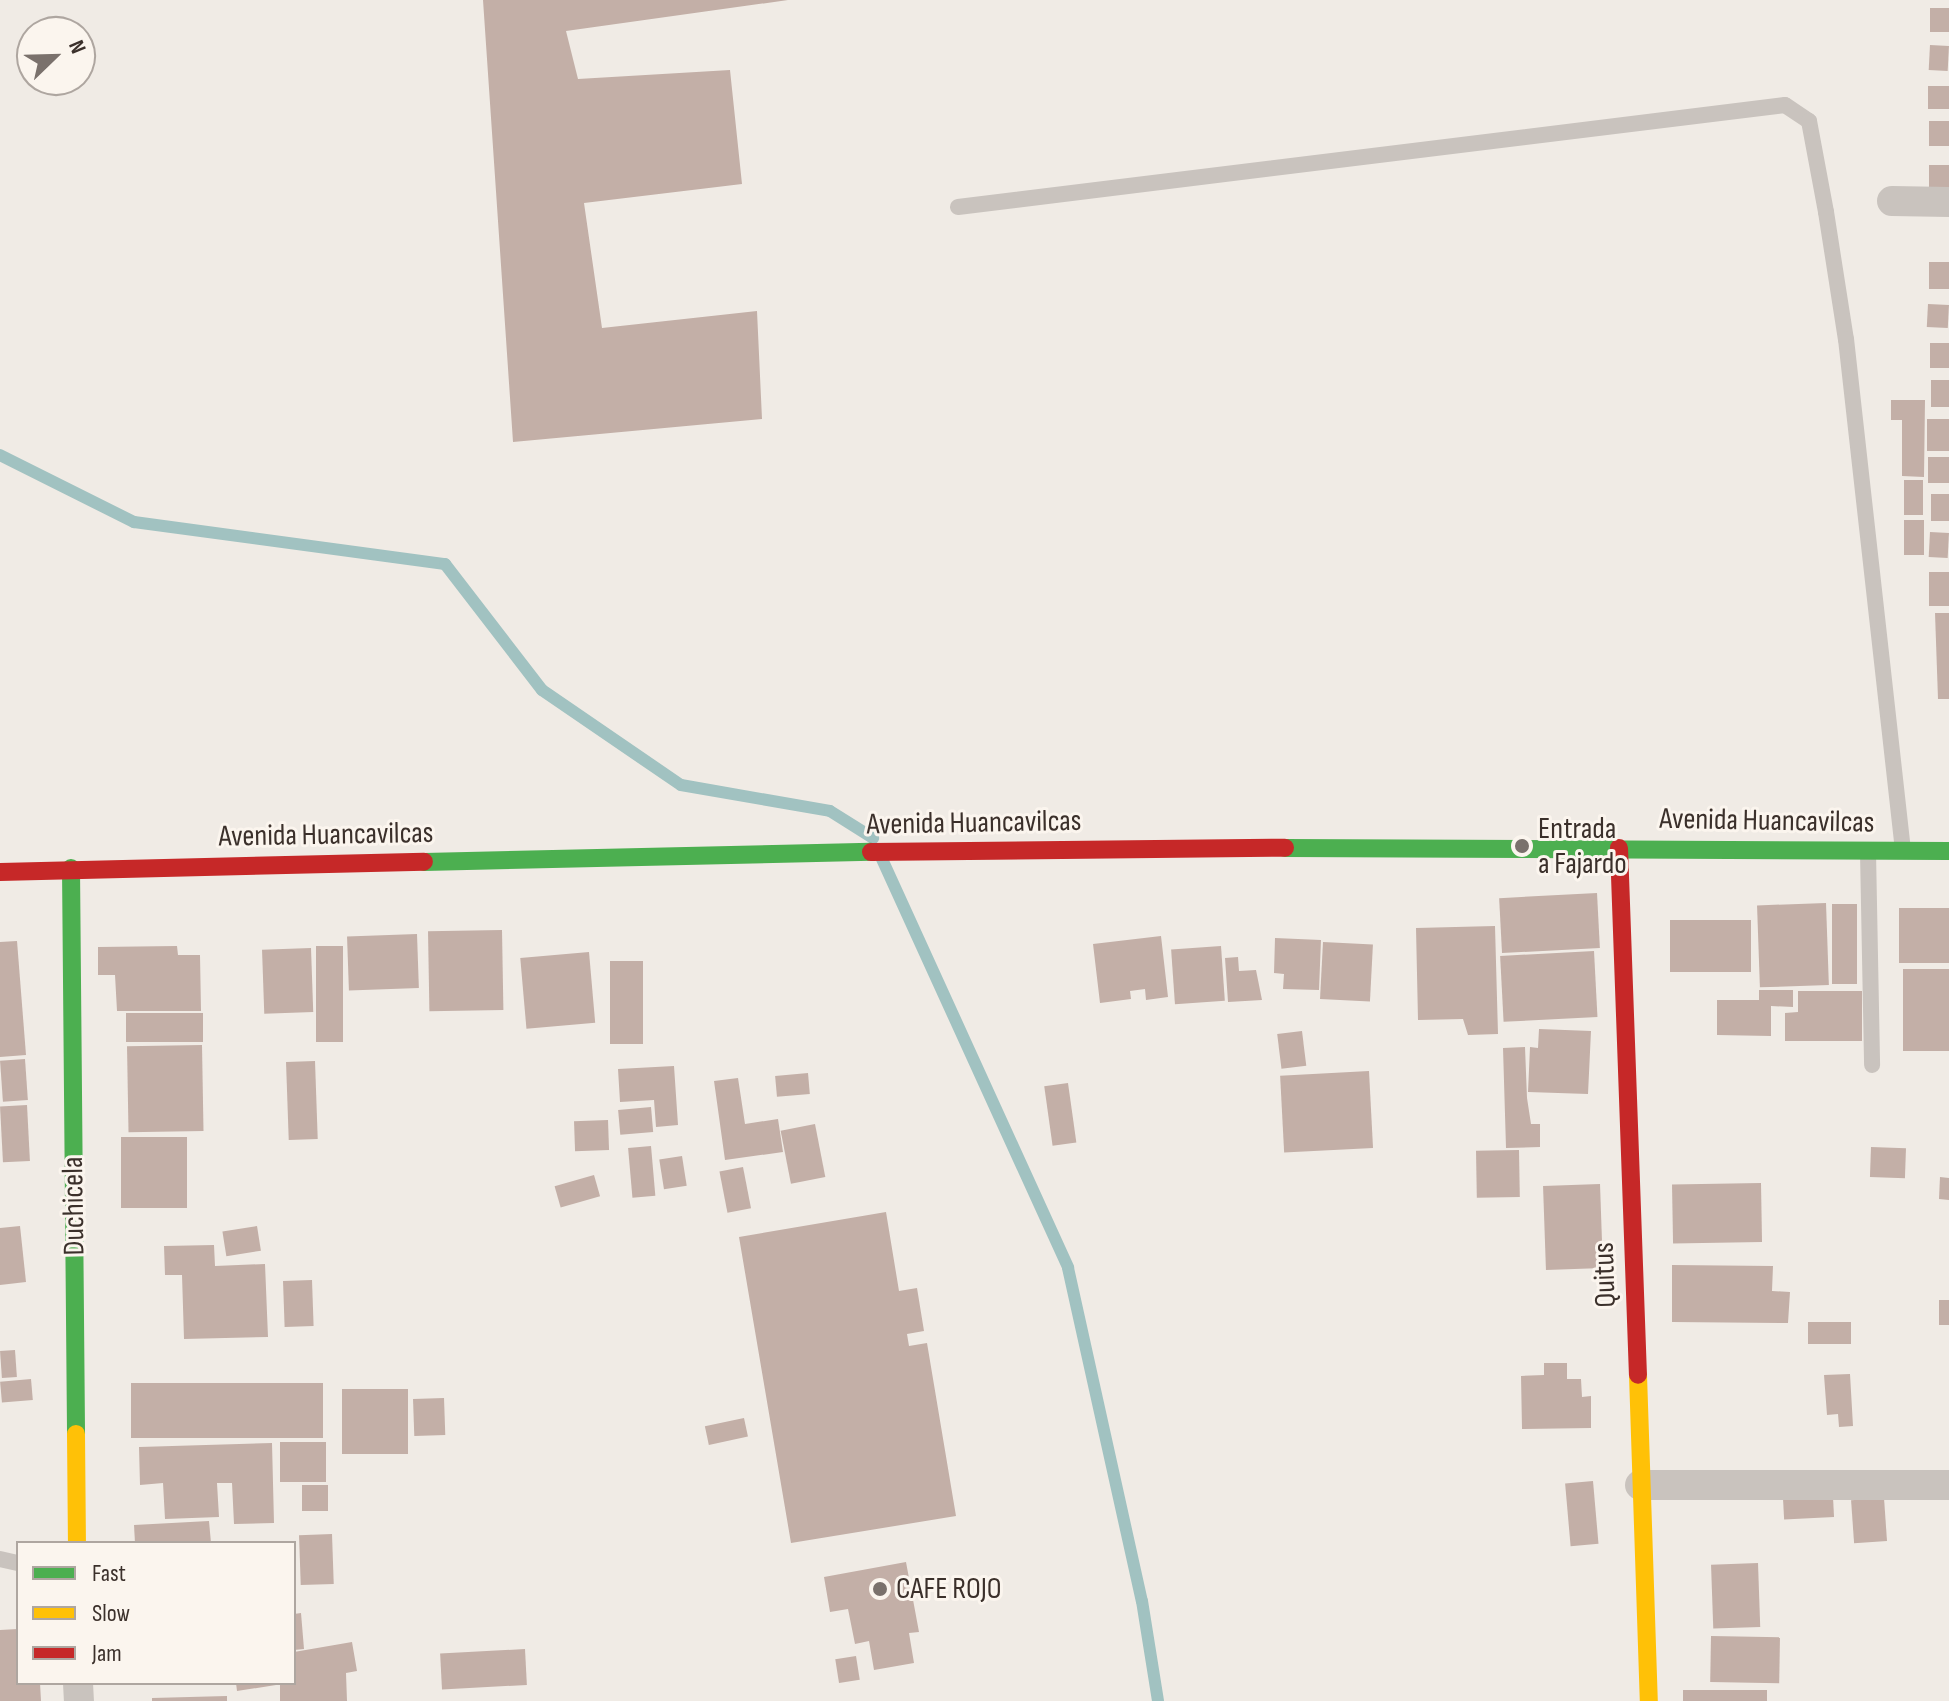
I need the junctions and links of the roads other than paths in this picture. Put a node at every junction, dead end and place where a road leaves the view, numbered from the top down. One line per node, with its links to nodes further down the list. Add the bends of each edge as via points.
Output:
1 (1892, 201): 2 (street)
2 (1949, 202)
3 (958, 207): 6 (lane, via 1785,105 1809,121 1846,339)
4 (1619, 848): 5 (street, Avenida Huancavilcas); 8 (street, Avenida Huancavilcas, via 914,851); 11 (street, Quitus)
5 (1868, 850): 6 (street, Avenida Huancavilcas); 10 (lane)
6 (1903, 851): 7 (street, Avenida Huancavilcas)
7 (1949, 851)
8 (71, 868): 9 (street, Avenida Huancavilcas); 13 (street, Duchicela)
9 (0, 872)
10 (1872, 1065)
11 (1640, 1485): 12 (street); 14 (street, Quitus)
12 (1949, 1485)
13 (77, 1541)
14 (1649, 1701)

